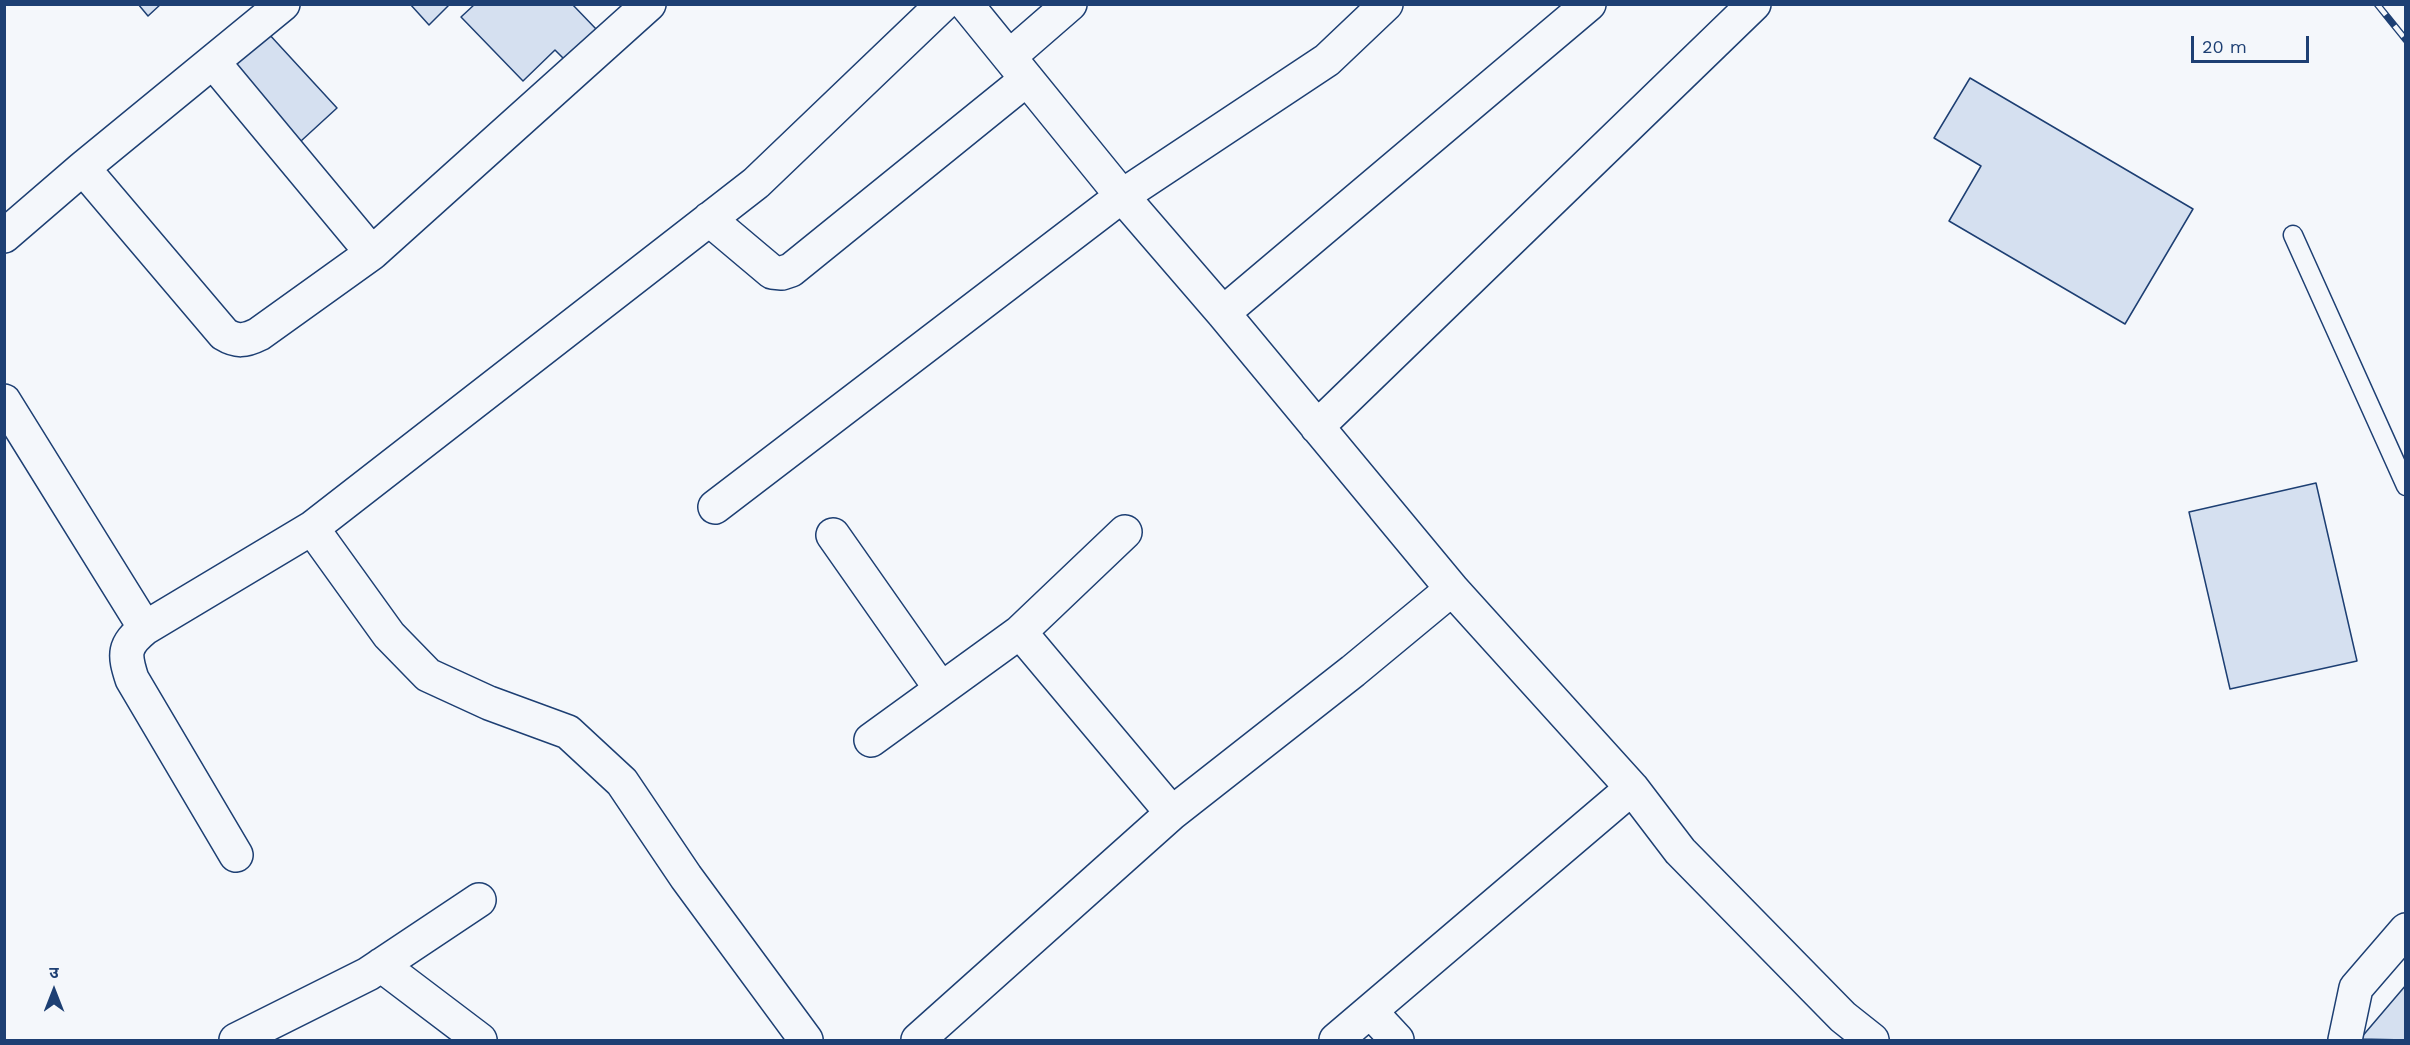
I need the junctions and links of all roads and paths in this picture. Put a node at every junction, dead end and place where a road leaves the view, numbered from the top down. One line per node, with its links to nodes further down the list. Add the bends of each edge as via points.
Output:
1 (283, 4): 9 (street)
2 (649, 4): 16 (street)
3 (943, 4): 13 (street, via 756,183)
4 (966, 4): 10 (street)
5 (1070, 4): 10 (street)
6 (1386, 4): 12 (street, via 1327,60)
7 (1589, 4): 17 (street)
8 (1754, 4): 19 (street)
9 (213, 63): 11 (street); 16 (street)
10 (1018, 68): 12 (street); 13 (street, via 791,270 772,272)
11 (83, 168): 15 (street); 16 (street, via 224,334 235,340 259,334)
12 (1122, 196): 17 (street); 21 (street)
13 (709, 219): 22 (street)
14 (2293, 235): 20 (lane)
15 (4, 236)
16 (372, 253)
17 (1223, 313): 19 (street)
18 (4, 401): 26 (street)
19 (1317, 427): 25 (street)
20 (2406, 486)
21 (715, 507)
22 (312, 528): 26 (street); 39 (street, via 389,635 428,675 568,732 622,782)
23 (1125, 532): 27 (street)
24 (833, 534): 28 (street)
25 (1452, 589): 30 (street); 31 (street)
26 (145, 628): 32 (street, via 129,643 126,655 132,679)
27 (1020, 632): 28 (street); 31 (street)
28 (941, 689): 29 (street)
29 (871, 740)
30 (1632, 788): 36 (street); 43 (street, via 1680,851 1843,1017)
31 (1172, 813): 40 (street)
32 (236, 855)
33 (479, 900): 35 (street)
34 (2406, 930): 44 (street, via 2356,988)
35 (381, 965): 37 (street); 38 (street)
36 (1370, 1011): 41 (street); 42 (street)
37 (236, 1041)
38 (480, 1041)
39 (806, 1041)
40 (918, 1041)
41 (1336, 1041)
42 (1397, 1041)
43 (1872, 1041)
44 (2345, 1041)

